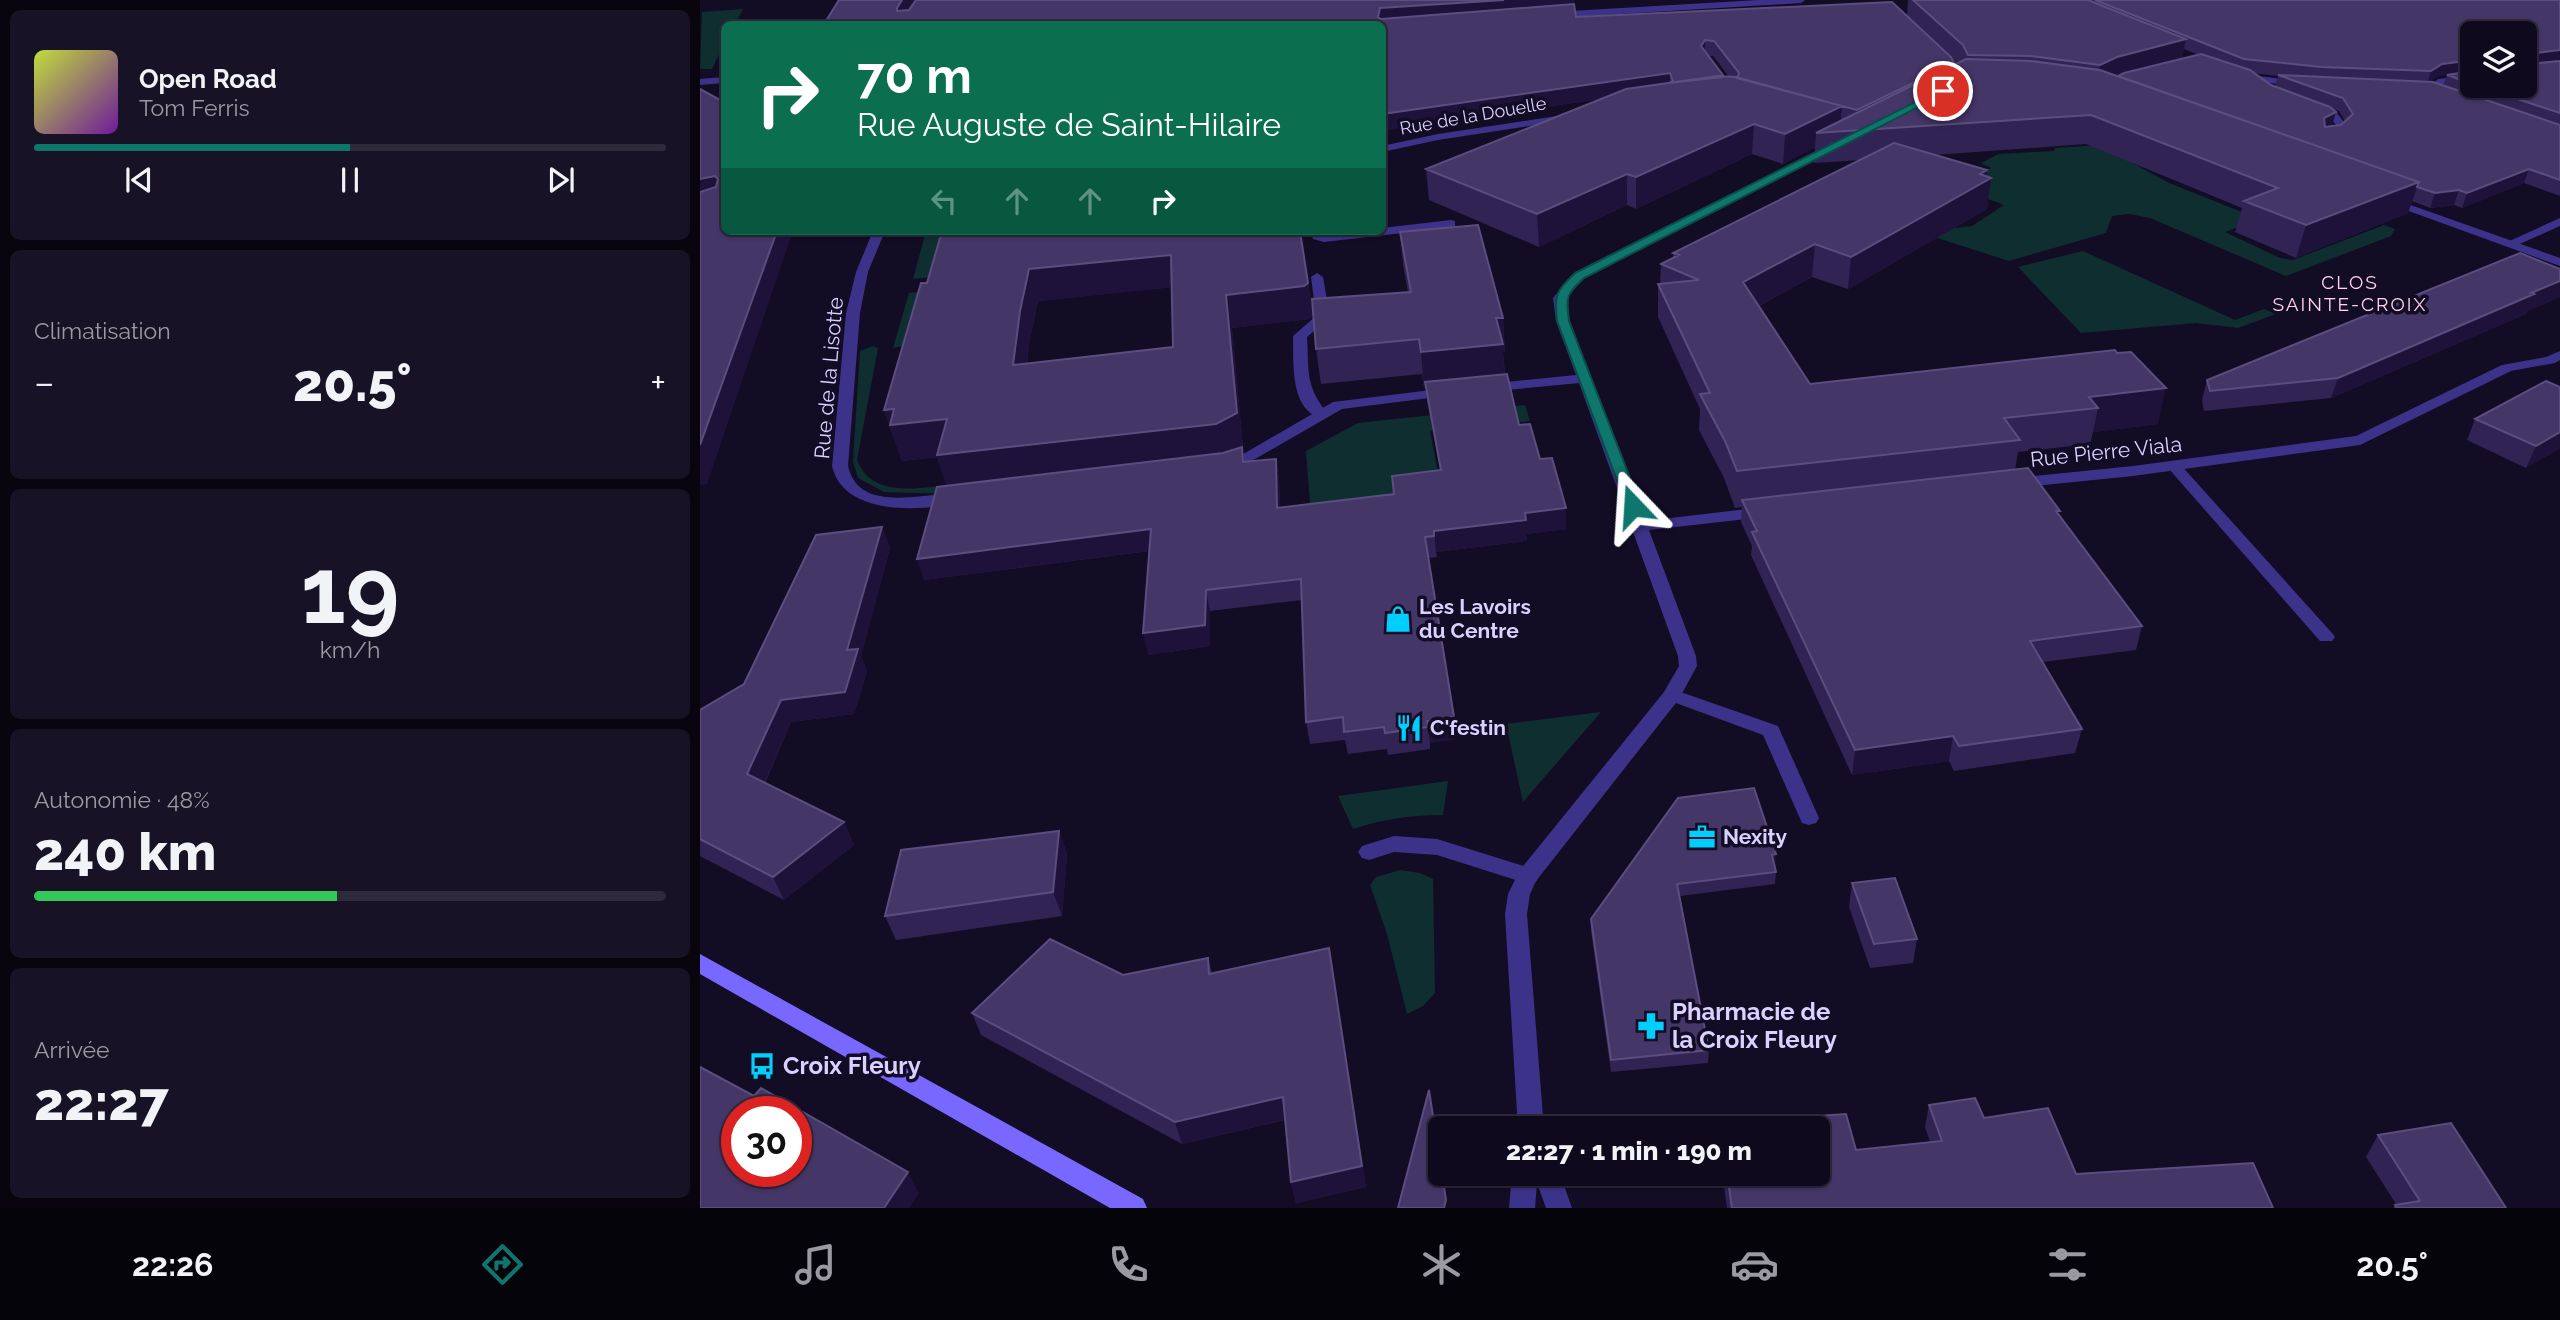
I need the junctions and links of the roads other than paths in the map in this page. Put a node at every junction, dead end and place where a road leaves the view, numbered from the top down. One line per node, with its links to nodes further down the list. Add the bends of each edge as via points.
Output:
1 (1635, 0): 3 (street, via 1620,5)
2 (1801, 0): 3 (street)
3 (1622, 9): 4 (street)
4 (1541, 16)
5 (2228, 72): 8 (street)
6 (2460, 79): 12 (street, via 2441,81)
7 (721, 80): 9 (street)
8 (2252, 80): 10 (street); 13 (street)
9 (700, 82)
10 (2307, 84)
11 (2416, 89): 12 (street)
12 (2430, 90): 14 (street)
13 (2269, 94)
14 (2443, 95)
15 (2308, 106): 17 (street, via 2340,120 2340,130)
16 (1580, 116): 19 (street, Rue de la Douelle)
17 (2325, 136)
18 (1849, 139): 31 (street, via 1572,281 1560,306)
19 (1386, 148)
20 (2373, 195): 27 (street)
21 (2560, 222): 27 (street)
22 (1451, 224): 23 (street)
23 (1386, 231)
24 (877, 235): 36 (street, Rue de la Lisotte, via 862,272 853,313 840,466 845,481 875,500)
25 (1317, 235): 26 (street)
26 (1351, 235)
27 (2509, 244): 28 (street)
28 (2560, 262)
29 (1317, 277): 32 (street, via 1323,317 1300,336 1304,394)
30 (2560, 355): 33 (street, Rue Pierre Viala, via 2507,369 2360,440)
31 (1584, 378): 32 (street, via 1350,402); 38 (street)
32 (1321, 414): 34 (street, via 1250,456)
33 (2174, 466): 35 (street, Rue Pierre Viala); 39 (street)
34 (1208, 469)
35 (2000, 485)
36 (964, 498)
37 (1780, 510): 38 (street)
38 (1640, 526): 40 (street, via 1687,656 1688,666)
39 (2326, 637)
40 (1672, 695): 41 (street, via 1771,731); 43 (street)
41 (1809, 818)
42 (1369, 852): 43 (street, via 1394,844 1437,847)
43 (1528, 876): 45 (street, via 1516,914)
44 (700, 963): 48 (main road)
45 (1530, 1116)
46 (1524, 1186): 49 (street)
47 (1551, 1186): 50 (street)
48 (1134, 1208)
49 (1522, 1208)
50 (1559, 1208)

